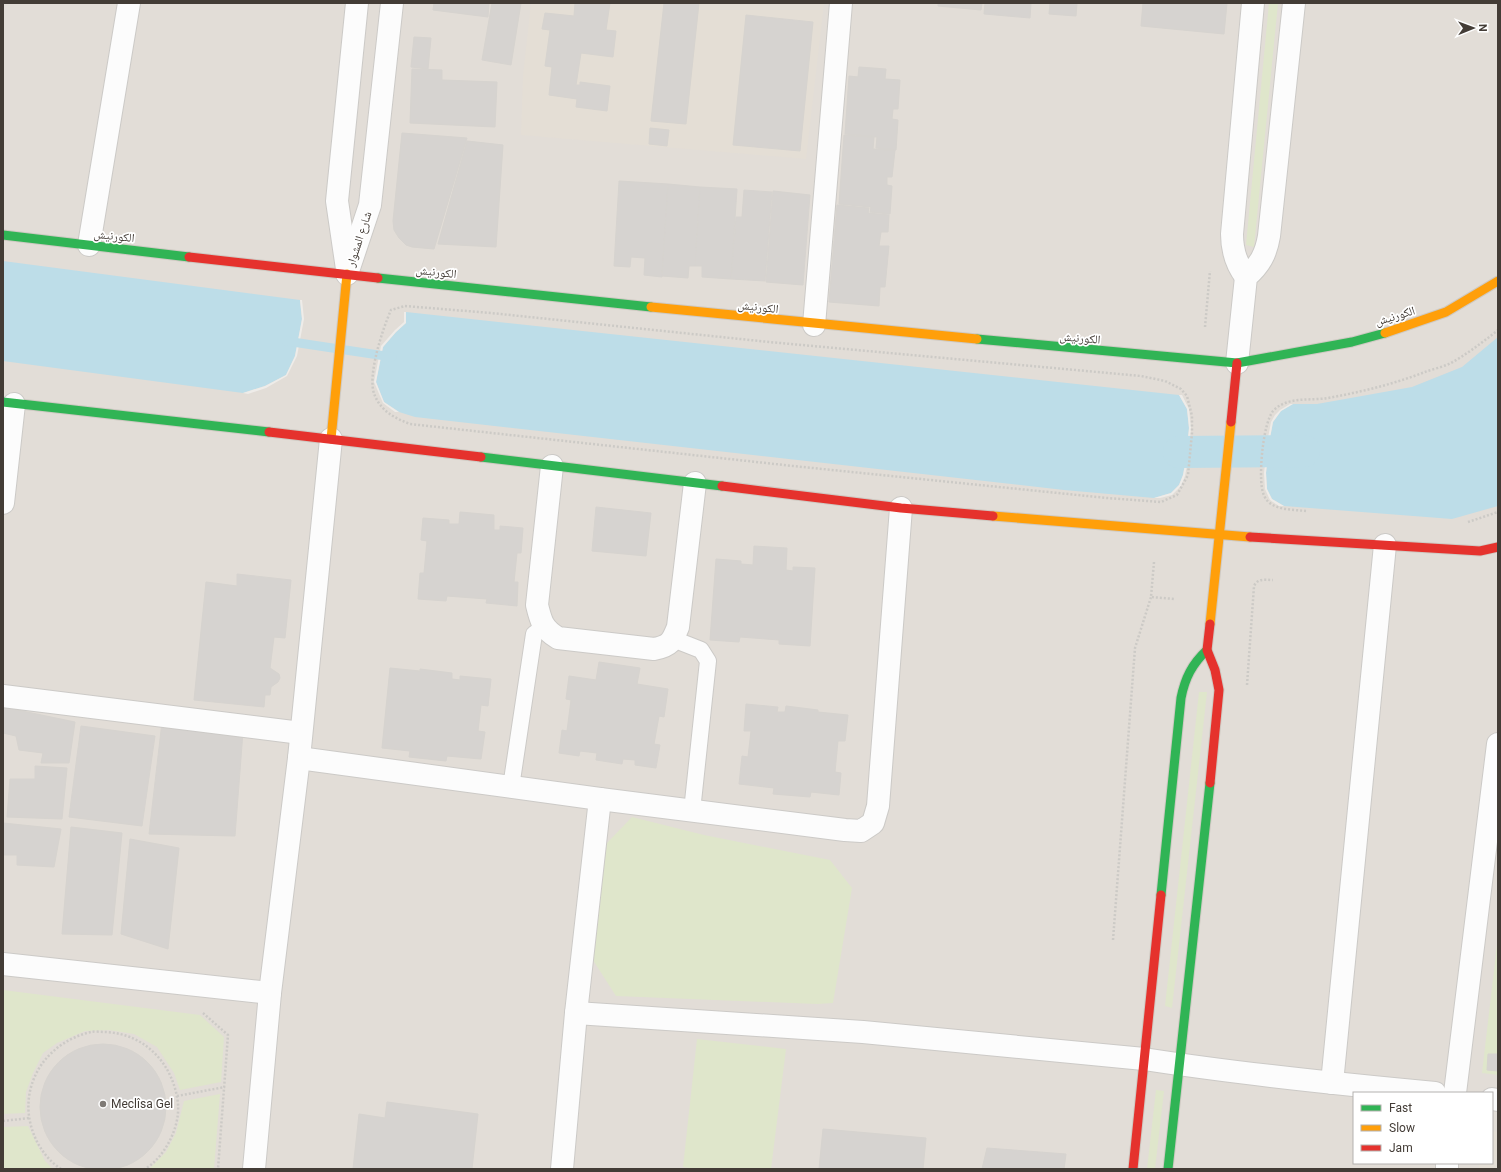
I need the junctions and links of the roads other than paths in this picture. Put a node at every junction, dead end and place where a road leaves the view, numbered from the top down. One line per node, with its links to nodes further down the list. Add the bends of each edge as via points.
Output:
1 (129, 3): 8 (street)
2 (357, 3): 9 (street, شارع المشوار, via 337,201)
3 (392, 3): 9 (street, شارع المشوار, via 370,205)
4 (841, 3): 12 (street)
5 (1253, 3): 10 (street, via 1232,234 1235,259)
6 (1294, 3): 10 (street, via 1267,248 1263,259)
7 (3, 235): 8 (main road, الكورنيش)
8 (89, 245): 9 (main road, الكورنيش)
9 (348, 274): 12 (main road, الكورنيش); 15 (main road)
10 (1246, 277): 13 (street)
11 (1498, 281): 13 (main road, الكورنيش, via 1446,312 1402,328 1352,342)
12 (814, 325): 13 (main road, الكورنيش, via 1182,360)
13 (1237, 362): 20 (main road)
14 (9, 403): 15 (main road); 18 (street)
15 (331, 439): 16 (main road); 27 (street)
16 (552, 466): 17 (main road); 23 (street, via 537,605)
17 (695, 483): 19 (main road); 24 (street, via 678,627)
18 (3, 503)
19 (901, 508): 20 (main road); 32 (street, via 878,806 873,822 861,831)
20 (1219, 535): 21 (main road); 25 (main road)
21 (1385, 545): 22 (main road, via 1480,550); 38 (street)
22 (1498, 547)
23 (544, 627): 24 (street, via 547,632 558,638 654,649 666,646); 30 (lane, via 534,634)
24 (673, 640): 32 (lane, via 702,650 708,661)
25 (1207, 650): 36 (main road, via 1189,669 1182,690); 37 (main road, via 1220,689)
26 (3, 696): 27 (street)
27 (301, 733): 29 (street)
28 (1498, 744): 40 (street)
29 (299, 758): 30 (street); 34 (street)
30 (511, 787): 31 (street)
31 (600, 799): 32 (street); 35 (street)
32 (692, 811)
33 (3, 964): 34 (street)
34 (270, 992): 41 (street)
35 (576, 1014): 36 (street, via 863,1032); 42 (street)
36 (1144, 1059): 37 (street); 43 (main road)
37 (1180, 1065): 38 (street); 44 (main road)
38 (1332, 1083): 39 (street)
39 (1425, 1092)
40 (1455, 1092)
41 (254, 1169)
42 (562, 1169)
43 (1133, 1169)
44 (1168, 1169)

